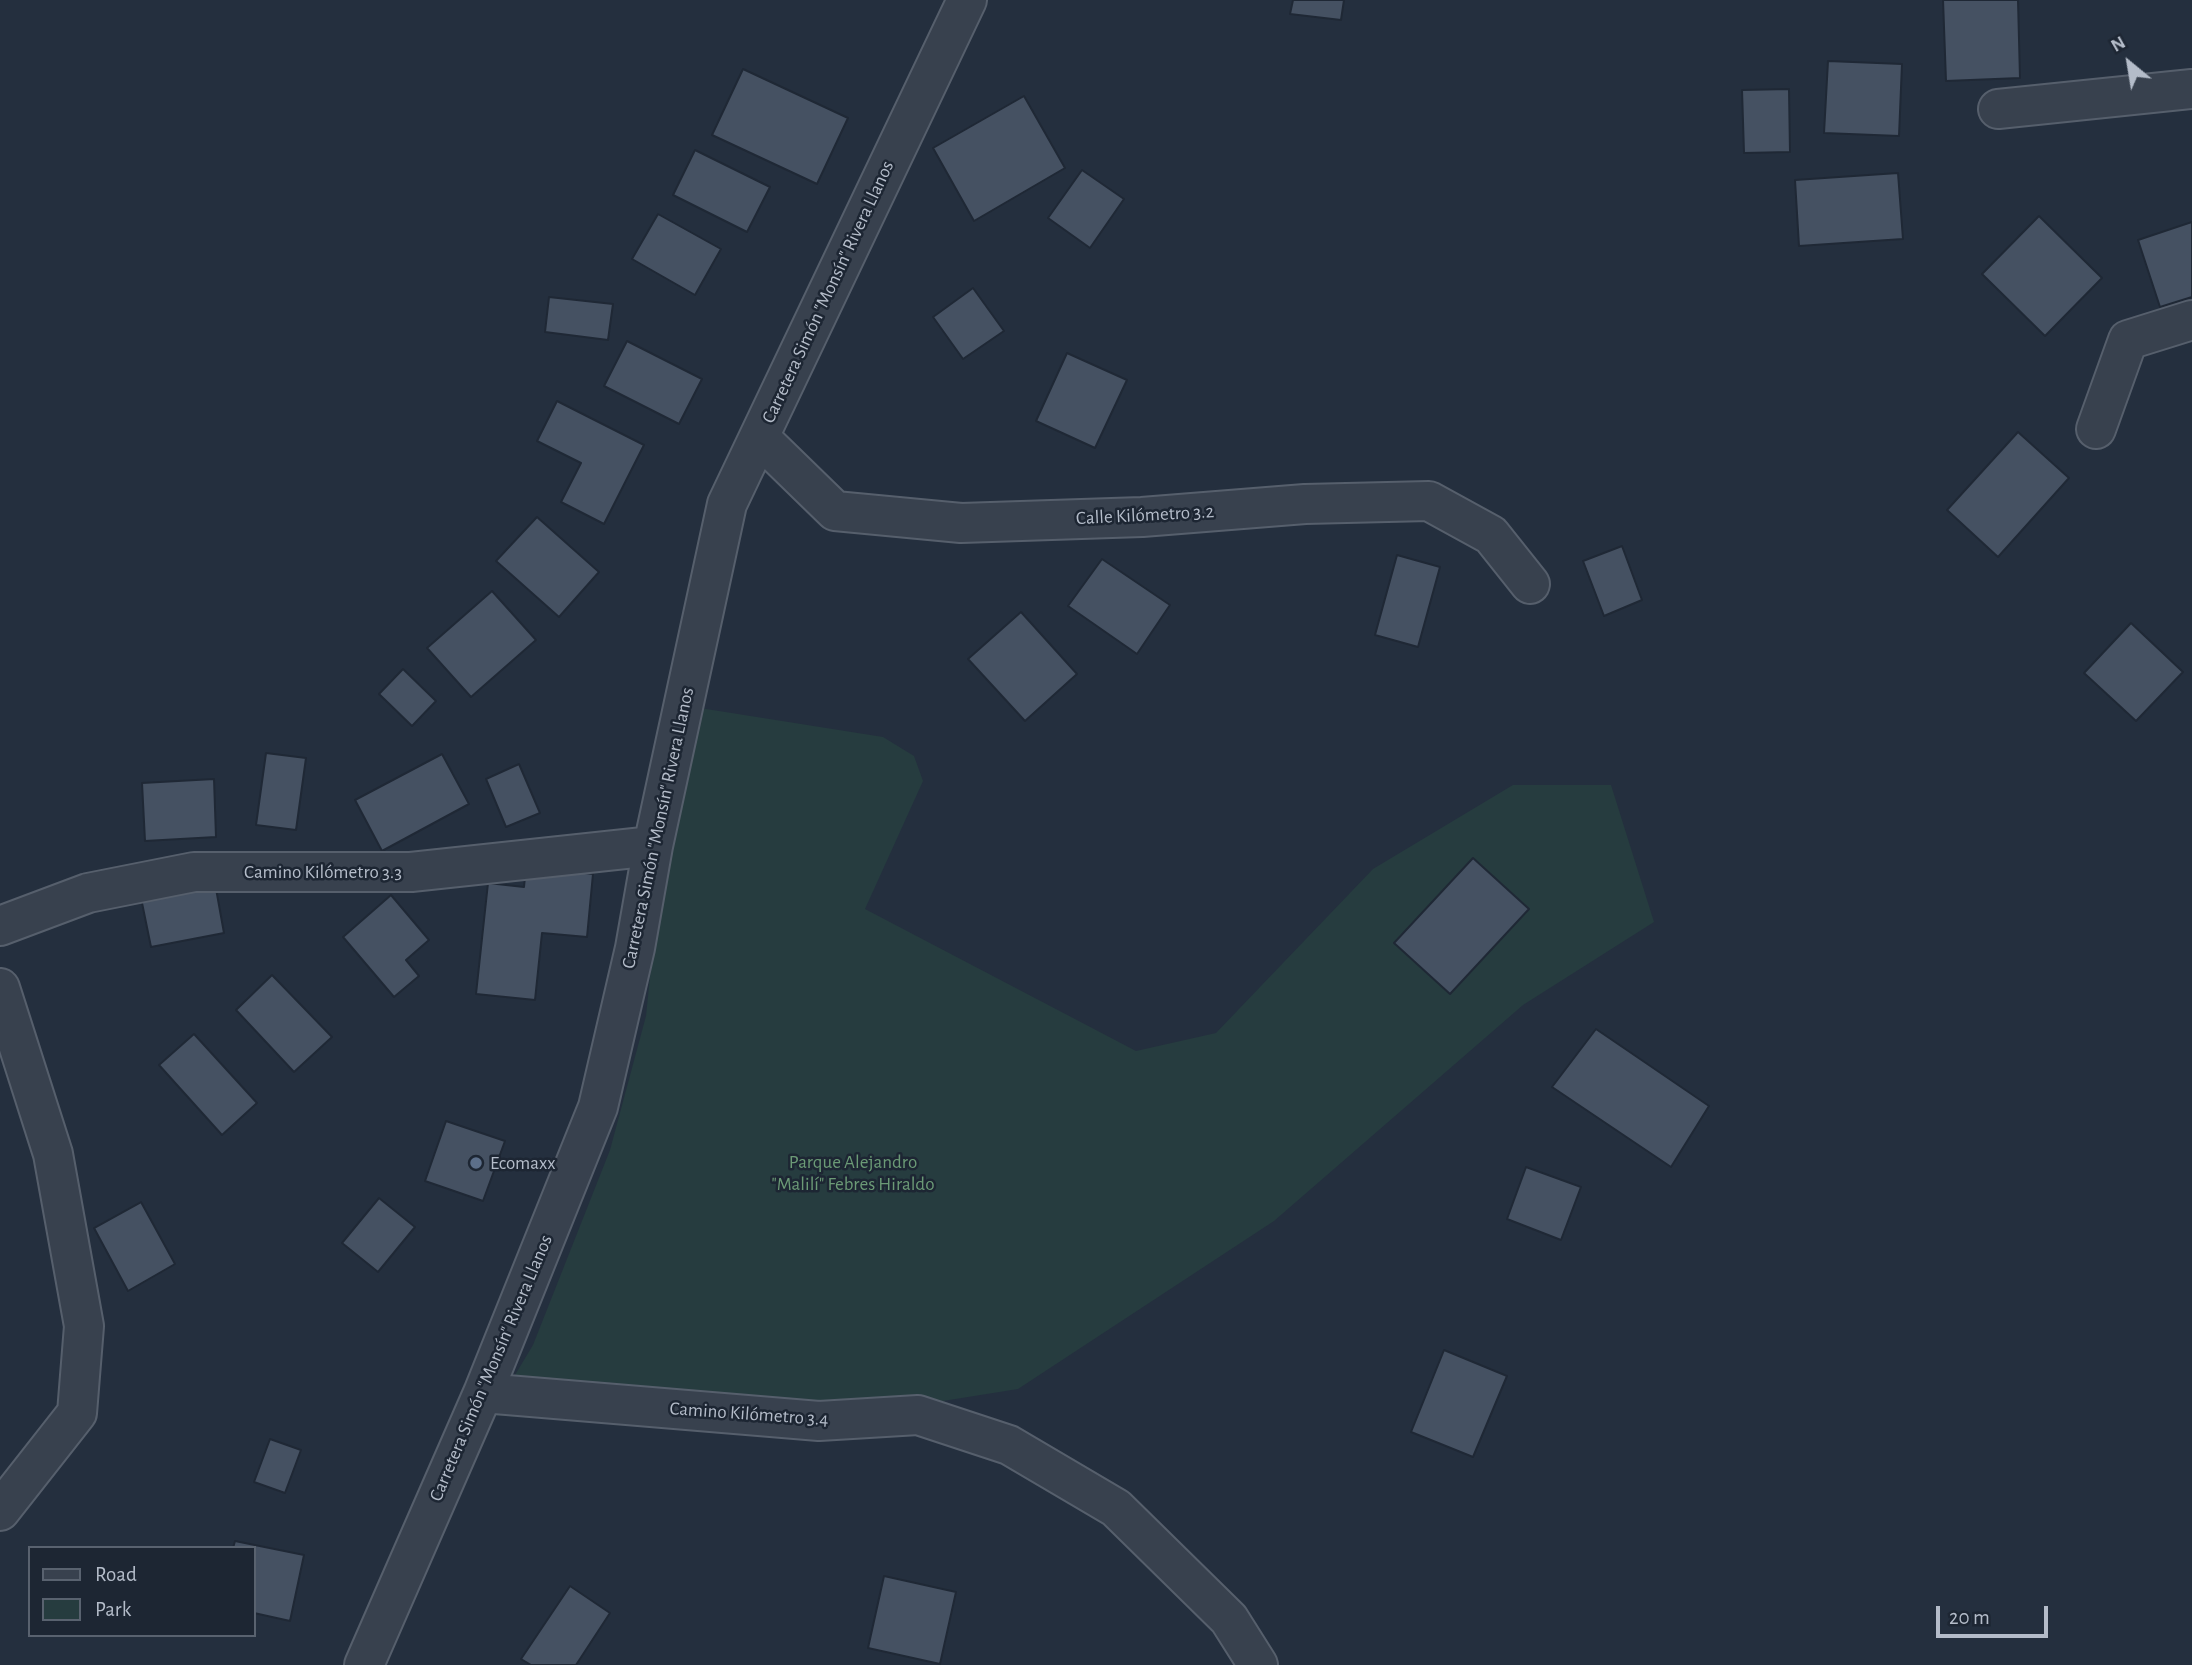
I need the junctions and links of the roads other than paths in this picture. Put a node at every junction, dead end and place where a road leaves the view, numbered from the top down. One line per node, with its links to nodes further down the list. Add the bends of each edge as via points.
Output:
1 (967, 0): 6 (street, Carretera Simón "Monsín" Rivera Llanos)
2 (2192, 89): 3 (street)
3 (1998, 109)
4 (2192, 320): 5 (street, via 2127,340)
5 (2096, 429)
6 (759, 437): 7 (street, Calle Kilómetro 3.2, via 835,511 961,523 1142,517 1305,503 1429,501 1491,535); 8 (street, Carretera Simón "Monsín" Rivera Llanos, via 727,504)
7 (1530, 584)
8 (653, 846): 9 (street, Camino Kilómetro 3.3, via 411,872 194,872 88,893); 11 (street, Carretera Simón "Monsín" Rivera Llanos, via 598,1107)
9 (0, 926)
10 (0, 988): 12 (street, via 53,1154 84,1326 77,1413)
11 (483, 1393): 13 (street, Carretera Simón "Monsín" Rivera Llanos); 14 (street, Camino Kilómetro 3.4, via 819,1421 918,1415 1009,1445 1116,1508 1229,1619)
12 (0, 1511)
13 (364, 1665)
14 (1258, 1665)

